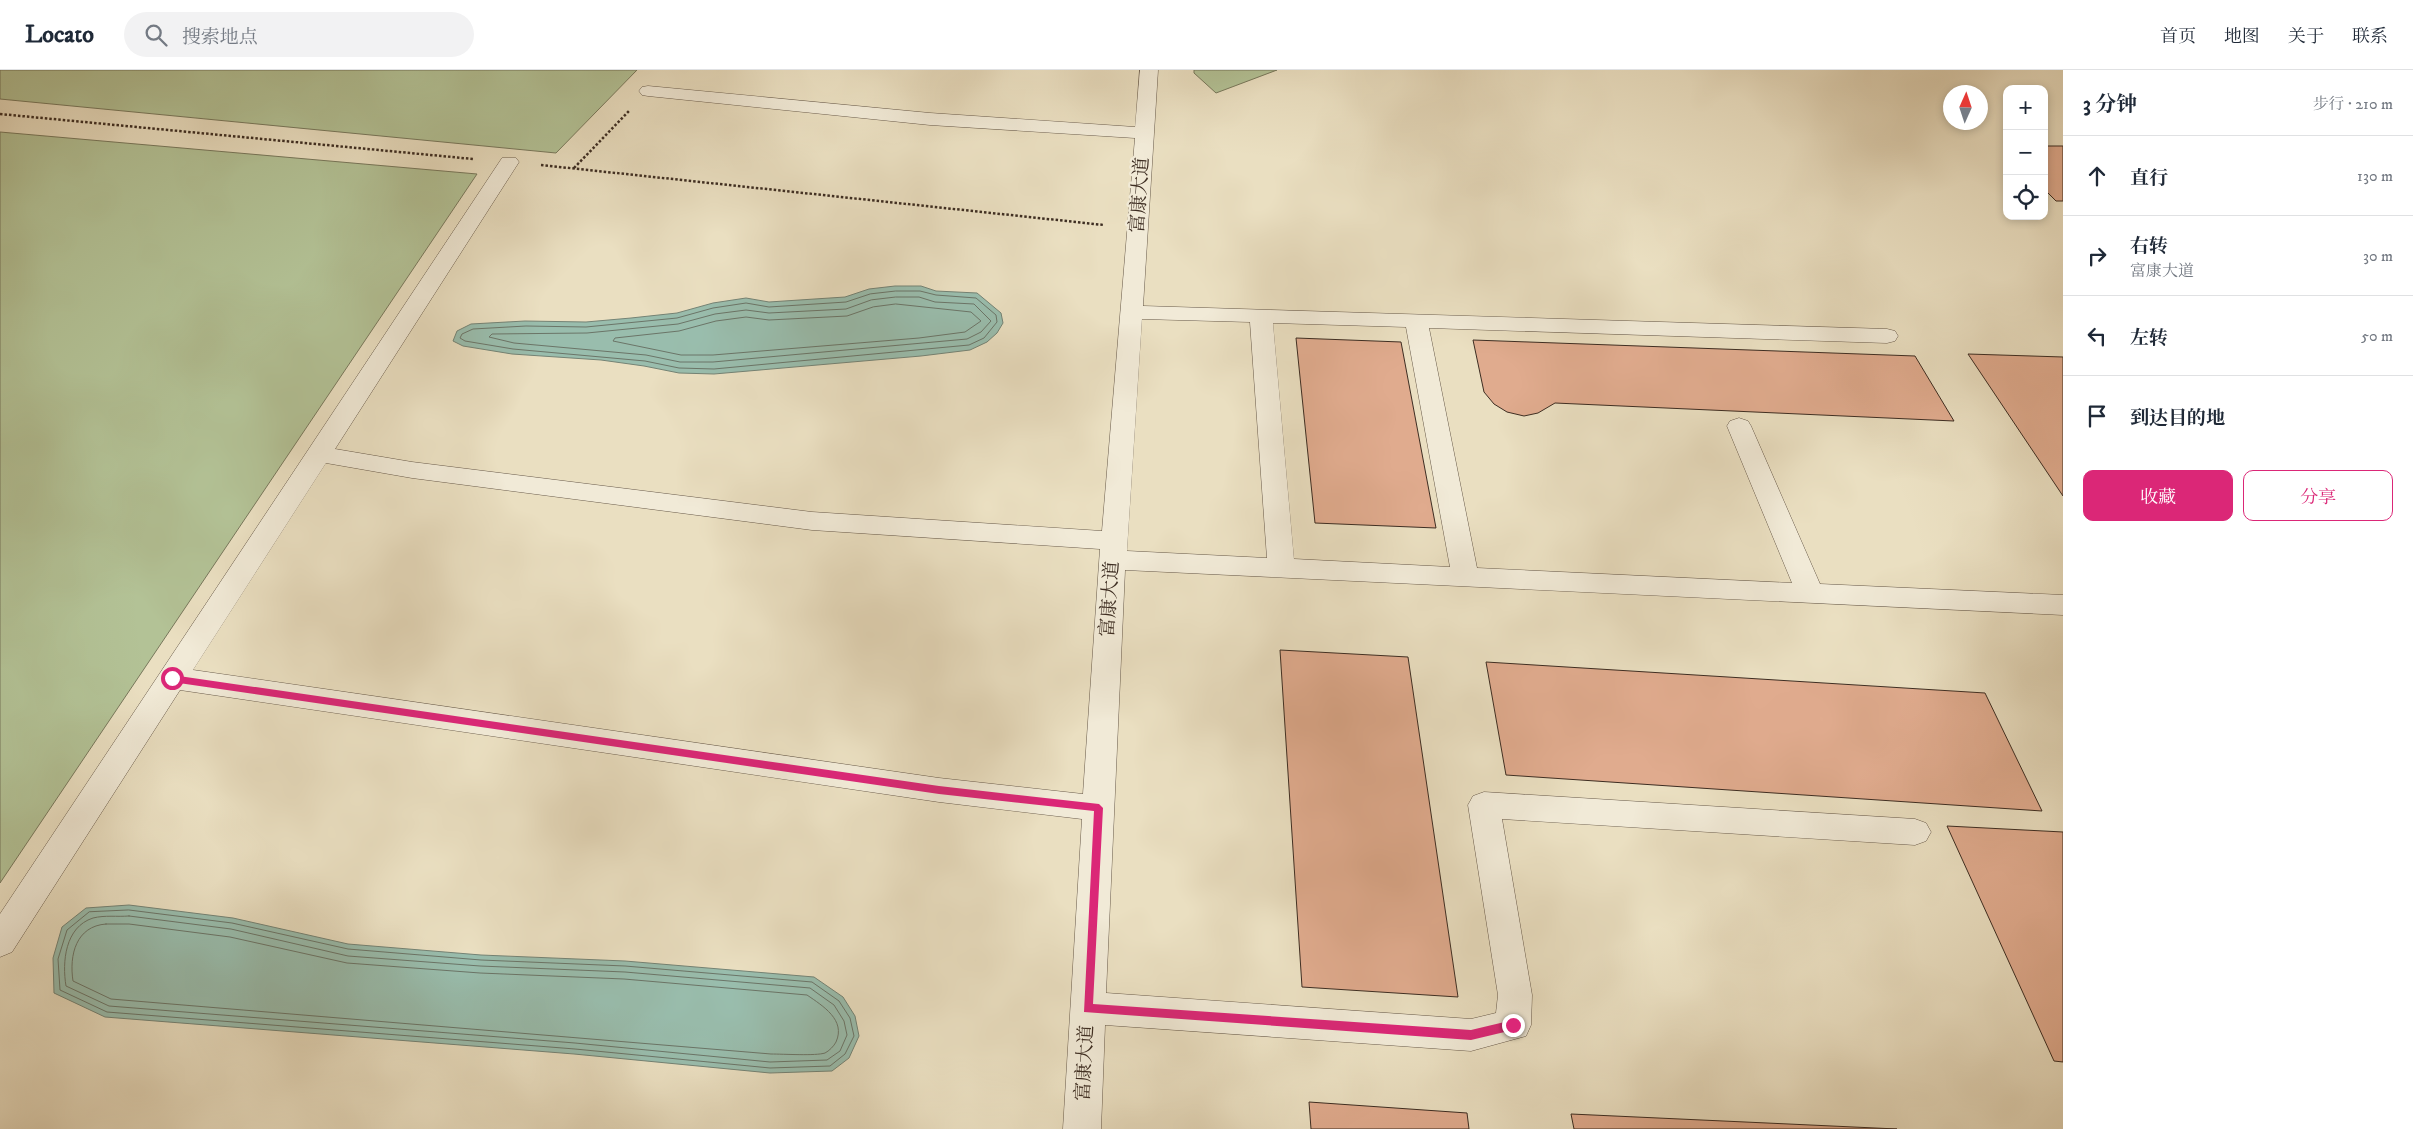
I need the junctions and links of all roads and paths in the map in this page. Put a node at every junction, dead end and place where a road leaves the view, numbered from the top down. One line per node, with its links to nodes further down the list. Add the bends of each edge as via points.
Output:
1 (1149, 70): 4 (street, 富康大道)
2 (648, 91): 4 (street, via 930,119); 6 (path)
3 (0, 114): 5 (path)
4 (1144, 133): 7 (street, 富康大道)
5 (509, 162): 6 (path); 13 (street)
6 (574, 169): 7 (path)
7 (1137, 228): 8 (street, 富康大道)
8 (1131, 312): 9 (street); 14 (street, 富康大道)
9 (1261, 316): 10 (street); 15 (street)
10 (1416, 321): 11 (street); 16 (street)
11 (1886, 336)
12 (1739, 426): 17 (street)
13 (318, 454): 14 (street, via 412,470 812,520); 19 (street)
14 (1114, 550): 15 (street); 20 (street, 富康大道)
15 (1281, 568): 16 (street)
16 (1465, 577): 17 (street)
17 (1810, 593): 18 (street)
18 (2063, 605)
19 (172, 678): 20 (street, via 930,789); 22 (street)
20 (1099, 808): 23 (street, 富康大道)
21 (1915, 832): 23 (street, via 1484,805 1515,995 1513,1025 1471,1035)
22 (0, 942)
23 (1088, 1008): 24 (street, 富康大道)
24 (1082, 1129)

